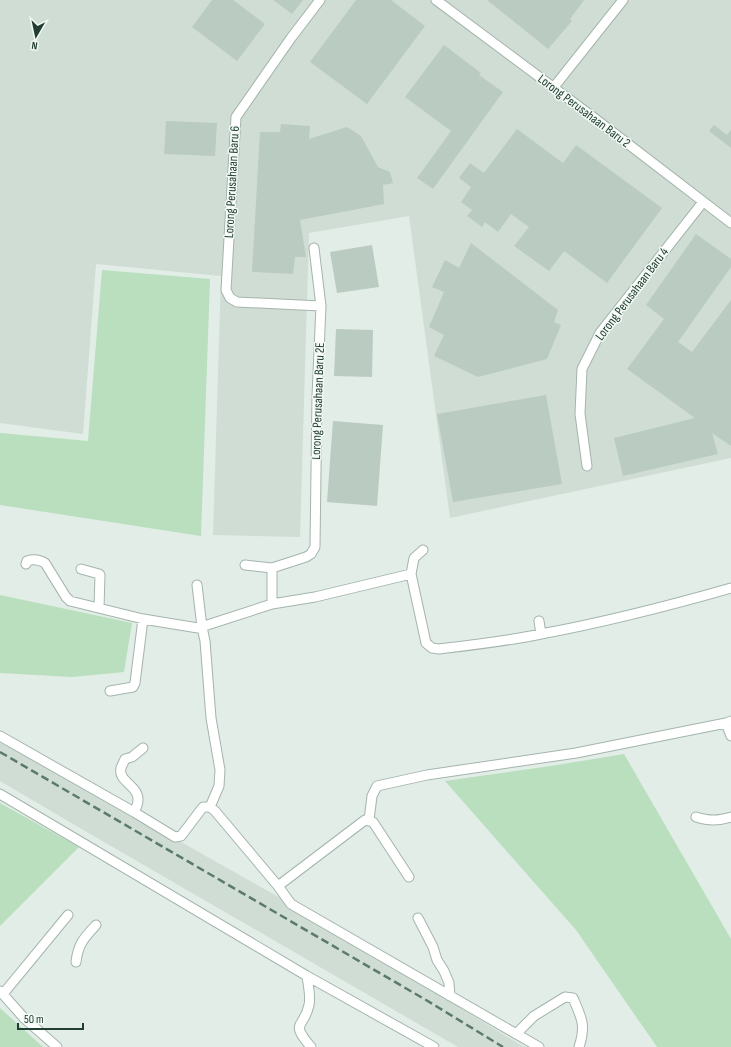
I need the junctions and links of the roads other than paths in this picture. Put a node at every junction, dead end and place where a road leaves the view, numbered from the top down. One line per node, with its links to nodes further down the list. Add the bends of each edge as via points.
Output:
1 (320, 0): 8 (street, Lorong Perusahaan Baru 6, via 236,117 226,290 230,298 238,302)
2 (436, 0): 4 (street, Lorong Perusahaan Baru 2)
3 (623, 0): 4 (street)
4 (554, 87): 5 (street, Lorong Perusahaan Baru 2)
5 (703, 202): 6 (street, Lorong Perusahaan Baru 2); 9 (street, Lorong Perusahaan Baru 4, via 600,333 582,369 580,414)
6 (731, 223)
7 (314, 248): 8 (street, Lorong Perusahaan Baru 2E)
8 (321, 306): 13 (street, Lorong Perusahaan Baru 2E, via 314,547 312,554)
9 (587, 466)
10 (423, 550): 15 (street, via 414,558)
11 (26, 564): 19 (street, via 29,560 46,563 70,601)
12 (245, 565): 13 (street)
13 (272, 568): 18 (street)
14 (81, 569): 19 (street, via 100,575)
15 (411, 574): 18 (street, via 316,597); 23 (street, via 426,643 432,648)
16 (197, 585): 22 (street)
17 (731, 588): 23 (street, via 665,607)
18 (272, 604): 22 (street)
19 (99, 608): 20 (street)
20 (143, 619): 22 (street); 24 (street, via 135,683 133,687)
21 (539, 621): 23 (street)
22 (202, 627): 30 (street, via 211,718 220,770 219,786)
23 (541, 634)
24 (110, 691)
25 (729, 722): 27 (street); 34 (street, via 576,753 427,775 377,786 372,796)
26 (0, 736): 31 (street)
27 (731, 736)
28 (143, 748): 31 (street, via 125,759 121,768 122,776 139,798)
29 (0, 794): 41 (street)
30 (210, 807): 31 (street, via 203,807 178,837); 36 (street)
31 (134, 812)
32 (731, 816): 33 (street, via 720,820)
33 (696, 818)
34 (369, 820): 35 (street, via 373,822); 36 (street, via 361,822)
35 (409, 877)
36 (278, 886): 43 (street, via 291,904)
37 (68, 915): 42 (street)
38 (418, 918): 43 (street, via 449,983)
39 (96, 925): 40 (street, via 79,945)
40 (76, 962)
41 (307, 976): 46 (street, via 310,1003 299,1029); 47 (street)
42 (2, 993): 45 (street, via 24,1018)
43 (450, 996): 44 (street)
44 (516, 1034): 48 (street); 49 (street, via 534,1016 565,996 573,998 583,1021)
45 (57, 1047)
46 (311, 1047)
47 (434, 1047)
48 (539, 1047)
49 (579, 1047)

